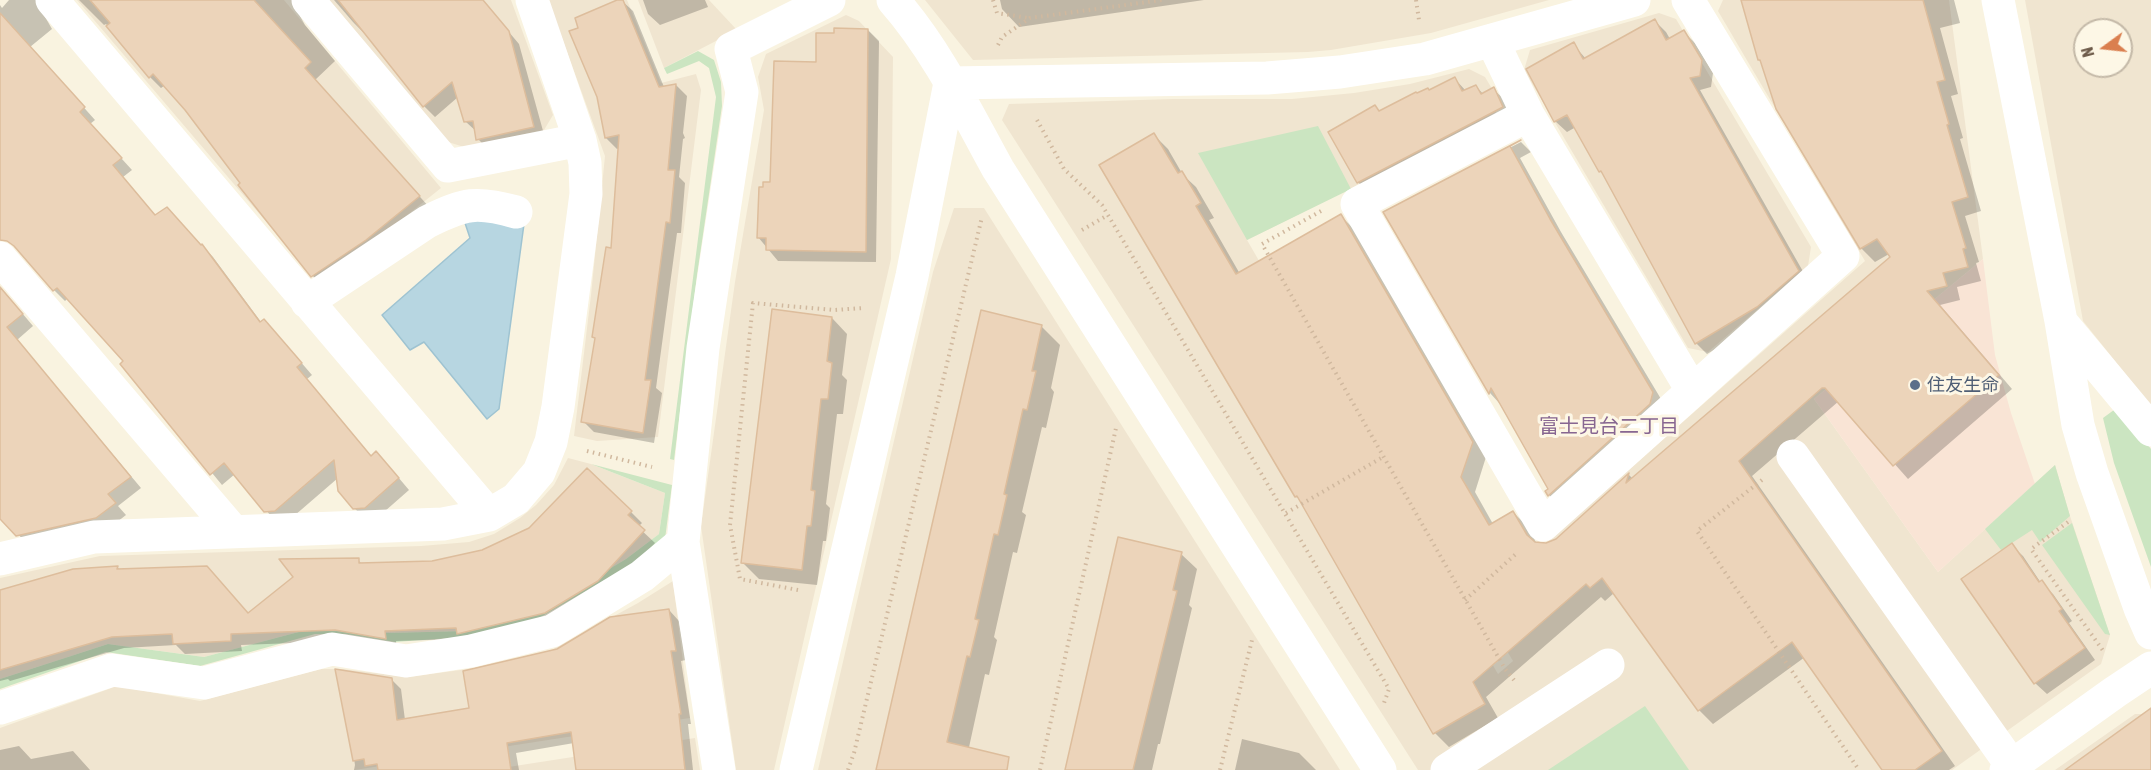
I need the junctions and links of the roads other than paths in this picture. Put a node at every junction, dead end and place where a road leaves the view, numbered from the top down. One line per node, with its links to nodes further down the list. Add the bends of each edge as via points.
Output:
1 (52, 0): 15 (street)
2 (308, 0): 12 (street, via 448,166)
3 (532, 0): 12 (street)
4 (829, 0): 22 (street, via 731,49 742,92 703,348)
5 (893, 0): 10 (street)
6 (1634, 0): 9 (street)
7 (1688, 0): 17 (street, via 1843,256)
8 (1998, 0): 16 (street)
9 (1492, 40): 10 (street, via 1425,59 1267,78); 11 (street)
10 (950, 83): 30 (street, via 905,304); 31 (street, via 998,169)
11 (1528, 115): 17 (street); 17 (street, via 1357,204 1543,525)
12 (580, 140): 20 (street, via 586,194 551,442 539,472 516,499)
13 (516, 212): 15 (street, via 489,204 448,211)
14 (0, 258): 21 (street)
15 (307, 302): 20 (street)
16 (2061, 321): 18 (street); 24 (street, via 2078,425)
17 (1692, 390)
18 (2151, 430)
19 (1793, 456): 28 (street)
20 (489, 515): 21 (street, via 422,526)
21 (232, 531): 23 (street, via 94,537)
22 (683, 542): 27 (street, via 642,576 552,631 471,651 406,661 332,649 204,682 112,669); 29 (street)
23 (1, 557)
24 (2151, 633)
25 (1608, 665): 32 (street)
26 (2151, 668): 28 (street)
27 (0, 708)
28 (2024, 765)
29 (719, 770)
30 (796, 770)
31 (1380, 770)
32 (1447, 770)

